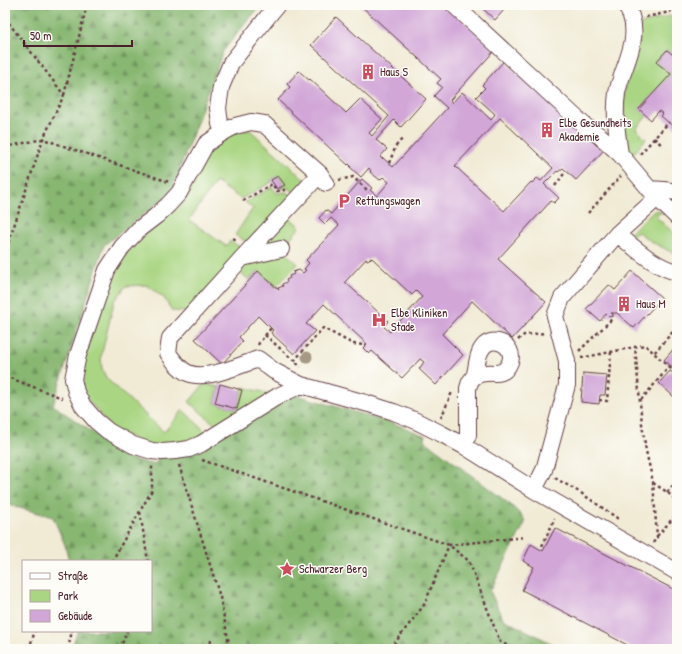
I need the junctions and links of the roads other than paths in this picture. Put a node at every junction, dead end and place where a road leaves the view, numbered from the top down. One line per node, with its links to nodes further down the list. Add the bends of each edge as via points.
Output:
1 (277, 5): 4 (street, via 231,64 221,87 218,108)
2 (454, 5): 5 (street)
3 (625, 5): 5 (street, via 632,20 633,34 617,93 616,113 617,130)
4 (223, 132): 11 (street, via 251,122 264,124 323,178); 14 (street, via 206,144 178,193 122,247 107,270 78,355 73,379 76,392 83,406 96,421 133,446 152,451 175,451 201,444 278,396)
5 (625, 160): 7 (street)
6 (677, 192): 7 (street, via 664,190)
7 (653, 193): 8 (street); 9 (street)
8 (677, 217)
9 (617, 234): 12 (street, via 652,261); 16 (street, via 562,298 555,316 566,358 567,385 543,473)
10 (281, 249): 11 (street)
11 (242, 258): 14 (street, via 170,338 168,353 180,368 200,375 219,372 258,359)
12 (677, 272)
13 (475, 376): 15 (street, via 468,388 468,435)
14 (301, 385): 15 (street, via 394,412)
15 (464, 446): 16 (street)
16 (534, 490): 17 (street, via 655,547)
17 (677, 572)

